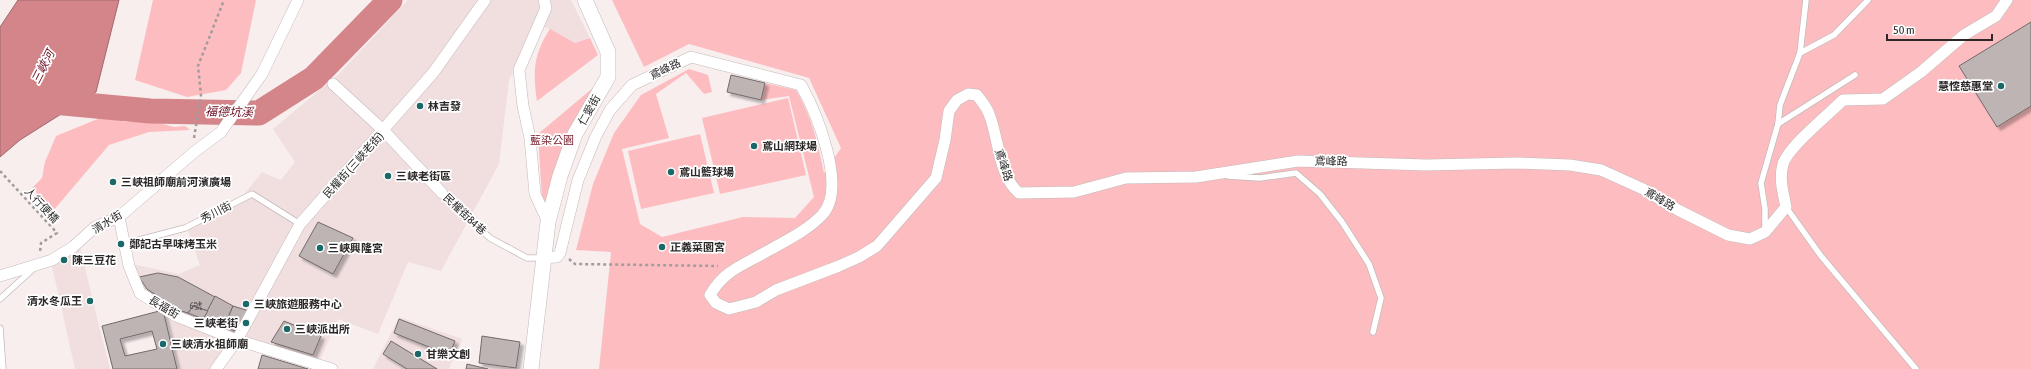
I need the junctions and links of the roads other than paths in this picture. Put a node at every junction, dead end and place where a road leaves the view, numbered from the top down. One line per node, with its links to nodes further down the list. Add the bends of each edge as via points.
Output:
1 (298, 0): 16 (street, 清水街, via 262,74 221,132)
2 (485, 0): 12 (street, 民權街 (三峽老街), via 434,73)
3 (544, 0): 17 (street, via 546,8 519,70 530,138 535,194)
4 (585, 0): 17 (street, 仁愛街, via 608,52 608,77 575,134 560,176)
5 (1806, 0): 8 (lane)
6 (1868, 0): 8 (lane, via 1834,35)
7 (2007, 0): 15 (street, via 1996,16 1964,35 1883,100 1843,100 1799,141 1783,162 1781,181)
8 (1800, 53): 11 (lane, via 1780,105)
9 (1855, 75): 11 (lane)
10 (333, 84): 12 (street, 民權街84巷)
11 (1778, 124): 19 (lane, via 1761,183)
12 (383, 130): 14 (street, 民權街84巷); 18 (street, 民權街 (三峽老街))
13 (1207, 175): 19 (street, 鳶峰路, via 1298,161 1426,165 1570,165 1601,170 1643,189 1728,235 1750,239); 21 (street, 鳶峰路, via 1126,178 1074,192 1019,193 1011,186 1005,172 989,112 978,95 968,94 956,100 949,111 936,178 877,246 839,266 776,290 756,302 729,309 716,303 710,295 718,280 824,214 830,200 832,184 820,126 801,85 691,57 632,85 610,110 578,180 560,252 557,257); 26 (lane, via 1260,178 1296,173 1320,194 1369,264 1381,298)
14 (442, 193): 21 (lane, 民權街84巷, via 490,238 527,258)
15 (1786, 207): 19 (street); 33 (lane, via 1821,256)
16 (119, 217): 20 (street, 長福街); 22 (street, 清水街, via 94,228 52,260)
17 (548, 222): 21 (street, 仁愛街)
18 (300, 224): 20 (lane, 秀川街, via 252,194 185,228); 27 (street, 民權街 (三峽老街))
19 (1765, 232)
20 (124, 244): 27 (street, 長福街, via 129,266 140,293 176,316)
21 (543, 258): 32 (street, 仁愛街)
22 (36, 259): 23 (street, 清水街); 24 (lane)
23 (0, 276)
24 (0, 299)
25 (0, 328): 28 (lane)
26 (1373, 332)
27 (237, 340): 30 (street, 民權街 (三峽老街)); 31 (street, 長福街)
28 (1, 362): 29 (lane)
29 (3, 369)
30 (216, 369)
31 (332, 369)
32 (531, 369)
33 (1916, 369)

